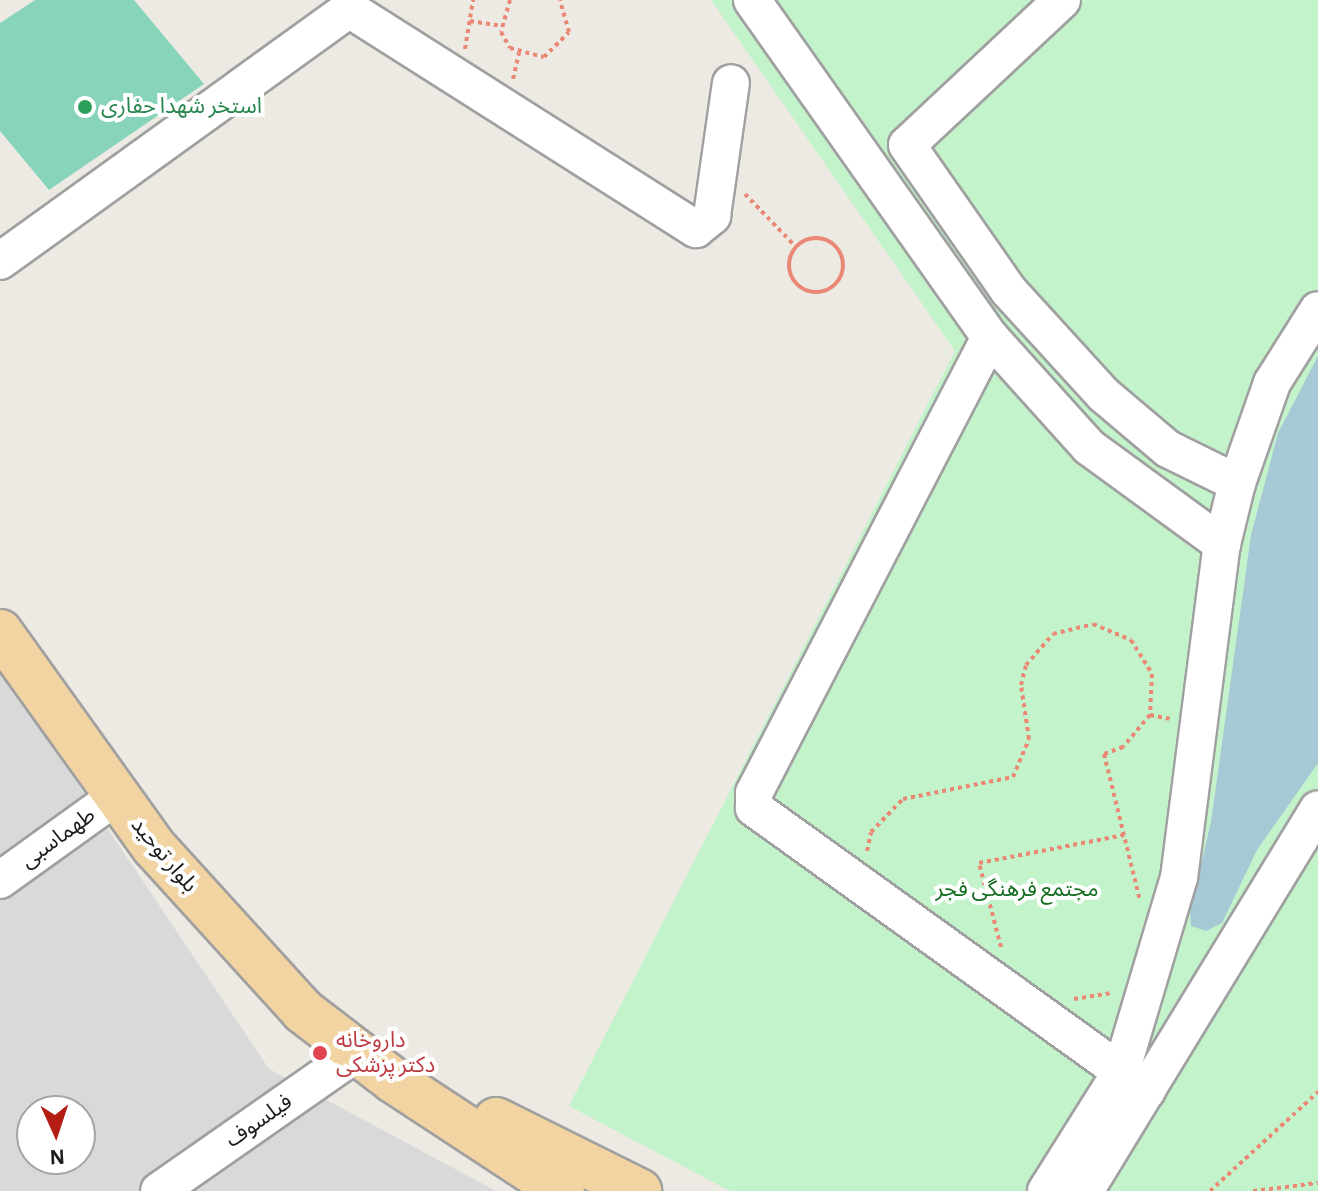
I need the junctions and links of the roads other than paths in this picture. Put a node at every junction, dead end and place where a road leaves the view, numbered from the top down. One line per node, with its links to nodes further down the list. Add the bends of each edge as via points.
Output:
1 (752, 0): 6 (street)
2 (1062, 0): 7 (street, via 907,145 1008,290 1104,395 1168,449)
3 (731, 83): 4 (street, via 712,216 696,229 349,9)
4 (0, 261)
5 (1318, 310): 7 (street, via 1272,383)
6 (990, 337): 8 (street, via 1089,447); 14 (street, via 754,793 764,821)
7 (1237, 483): 8 (street)
8 (1222, 544): 14 (street, via 1179,878 1146,987)
9 (0, 632): 10 (main road, بلوار توحید)
10 (117, 796): 12 (street, طهماسبی); 13 (main road, بلوار توحید, via 303,1011)
11 (1318, 810): 14 (street)
12 (0, 880)
13 (358, 1052): 15 (street, فیلسوف); 16 (main road, بلوار توحید); 17 (main road, بلوار توحید)
14 (1134, 1081): 18 (street); 19 (street)
15 (159, 1191)
16 (562, 1191)
17 (639, 1191)
18 (1046, 1191)
19 (1085, 1191)

